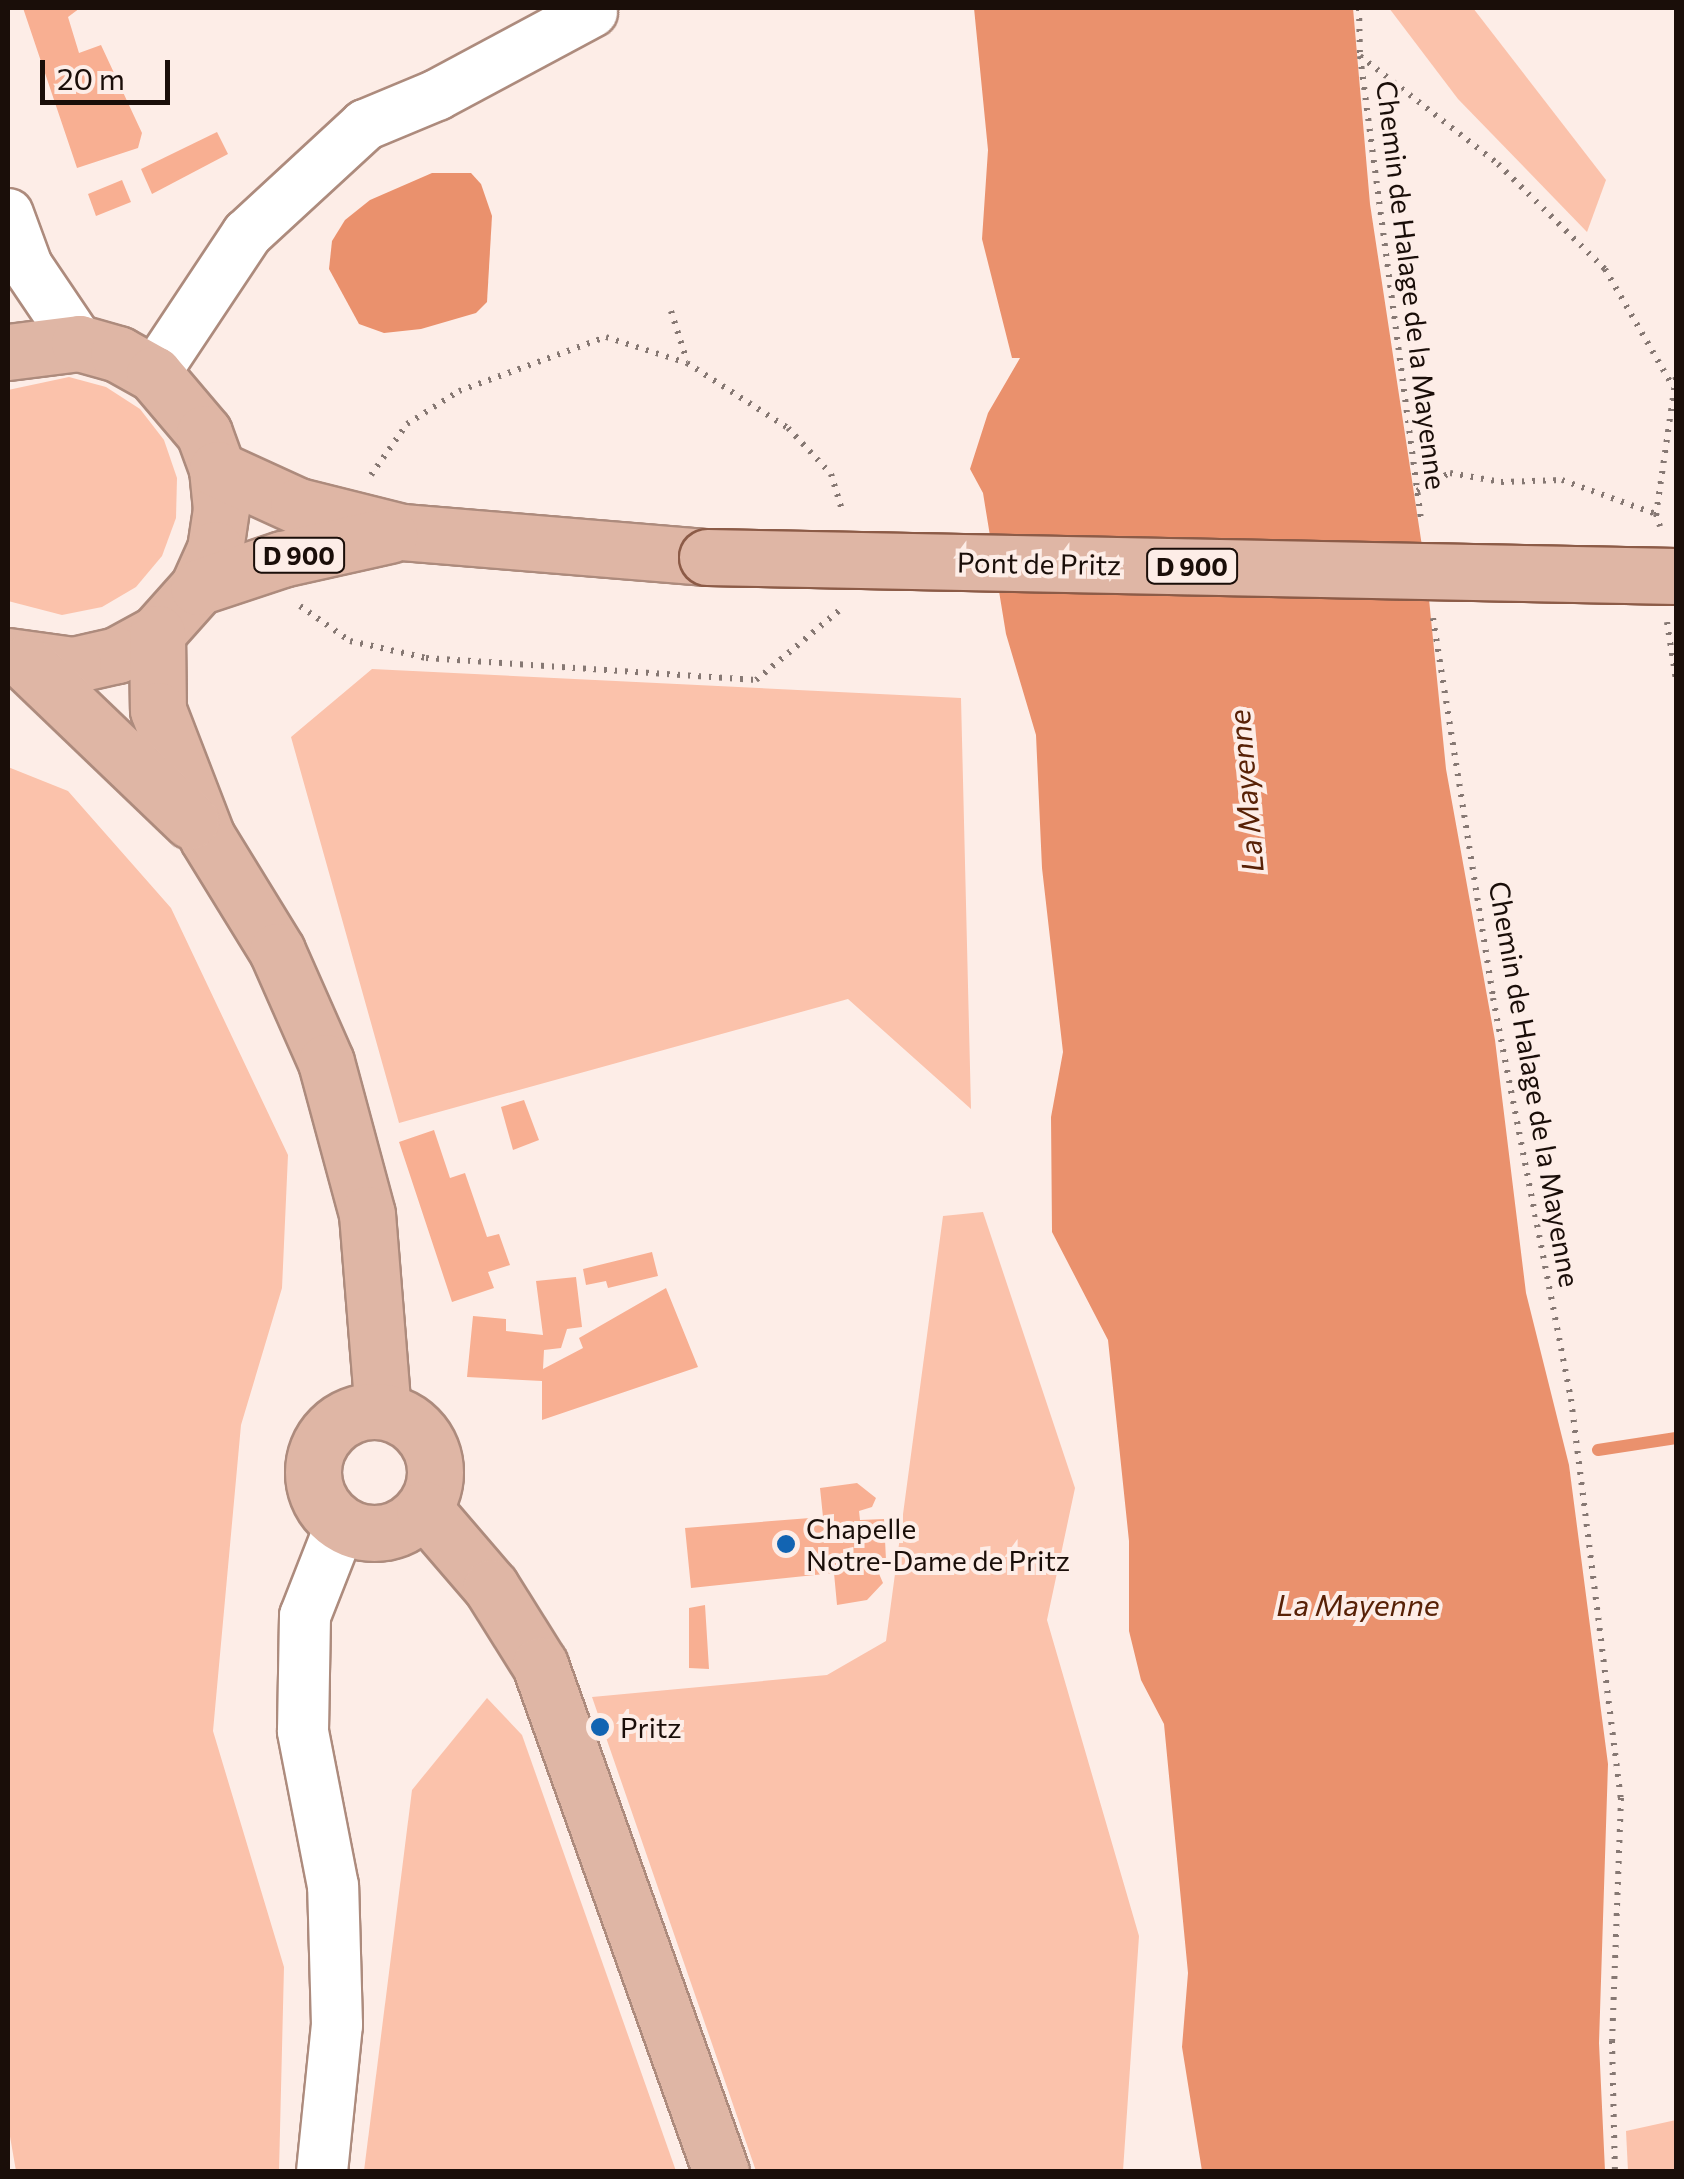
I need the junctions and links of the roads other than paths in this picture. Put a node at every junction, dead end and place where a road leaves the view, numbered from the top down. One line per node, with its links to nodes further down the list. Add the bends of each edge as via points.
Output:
1 (592, 12): 5 (street, via 365,125 247,234)
2 (8, 214): 3 (street, via 27,266)
3 (79, 344): 4 (main road); 5 (main road, via 118,354)
4 (8, 352)
5 (154, 374): 6 (main road, via 182,400)
6 (217, 468): 7 (main road, Pont de Pritz / D 900, via 298,506); 9 (main road, via 221,509)
7 (402, 532): 8 (main road, Pont de Pritz / D 900, bridge, via 707,557); 9 (main road, Pont de Pritz / D 900, via 282,559)
8 (1676, 576)
9 (198, 587): 10 (main road)
10 (157, 633): 11 (main road, via 118,655 72,666); 12 (main road, via 158,710)
11 (17, 660): 12 (main road)
12 (208, 837): 13 (main road, via 277,950 326,1062 367,1214)
13 (383, 1410): 14 (main road, via 411,1424 431,1448 436,1468); 15 (main road, via 343,1419 316,1450 315,1491)
14 (424, 1509): 15 (main road, via 394,1530 358,1531); 17 (main road, via 491,1587 540,1665)
15 (341, 1524): 16 (street, via 304,1616 304,1731 332,1886 338,2026)
16 (322, 2172)
17 (721, 2172)

